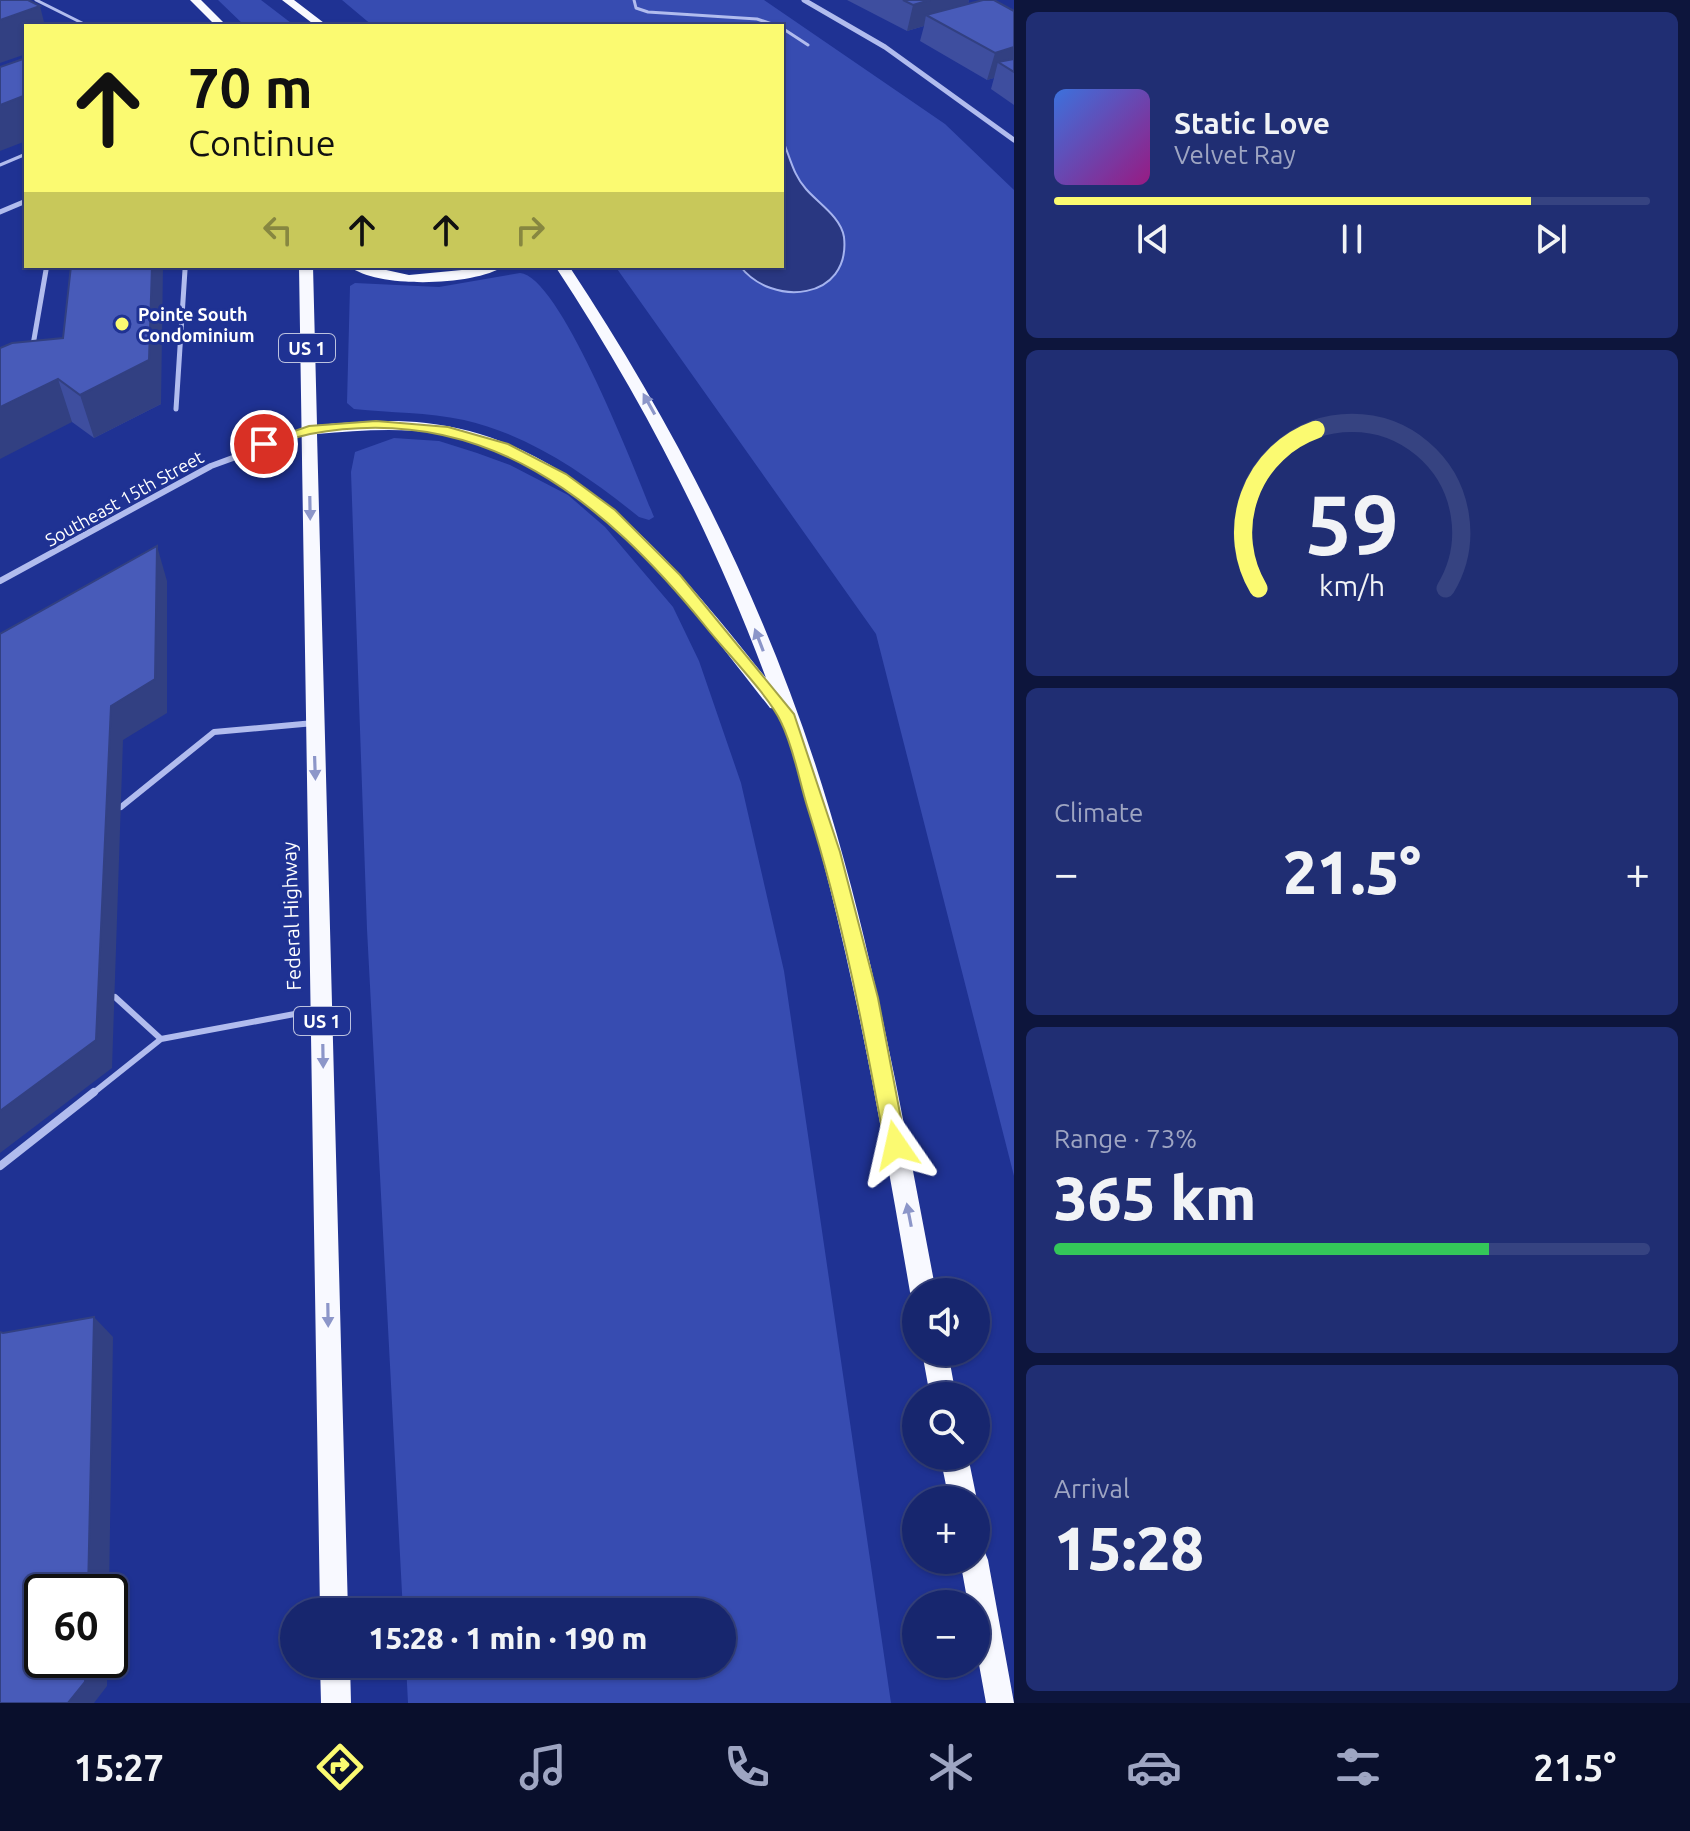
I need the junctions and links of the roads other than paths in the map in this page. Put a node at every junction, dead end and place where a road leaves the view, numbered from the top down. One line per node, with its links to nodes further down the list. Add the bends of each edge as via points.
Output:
1 (36, 0): 6 (lane)
2 (195, 0): 9 (main road)
3 (287, 0): 10 (main road)
4 (634, 0): 11 (lane, via 636,8 648,12)
5 (804, 0): 14 (street, via 885,47)
6 (50, 7): 7 (lane); 8 (lane)
7 (37, 11)
8 (84, 24)
9 (220, 24)
10 (320, 24)
11 (771, 24)
12 (784, 30): 13 (lane)
13 (808, 45)
14 (1014, 140)
15 (24, 155): 16 (lane)
16 (0, 165)
17 (24, 202): 18 (street)
18 (0, 212)
19 (47, 268): 25 (lane)
20 (185, 268): 26 (lane)
21 (306, 268): 27 (main road, Federal Highway / US 1)
22 (360, 268): 23 (main road, via 413,281)
23 (486, 268)
24 (563, 268): 29 (main road, one-way to 24, via 747,610 673,447 625,361)
25 (32, 352)
26 (176, 409)
27 (309, 430): 28 (street, Southeast 15th Street, via 211,466); 29 (main road, via 376,425 443,430 503,447 561,477 609,513 675,579); 30 (main road, Federal Highway / US 1, one-way to 30)
28 (0, 581)
29 (788, 718): 36 (main road, one-way to 29, via 868,998 831,852)
30 (314, 723): 31 (lane, via 214,732); 33 (main road, Federal Highway / US 1, one-way to 33)
31 (121, 807)
32 (115, 997): 34 (lane)
33 (322, 1009): 34 (lane); 38 (main road, Federal Highway / US 1, one-way to 38)
34 (161, 1039): 35 (lane)
35 (0, 1166)
36 (920, 1278)
37 (977, 1574): 41 (main road)
38 (334, 1598)
39 (335, 1678): 40 (main road)
40 (336, 1703)
41 (1001, 1703)

